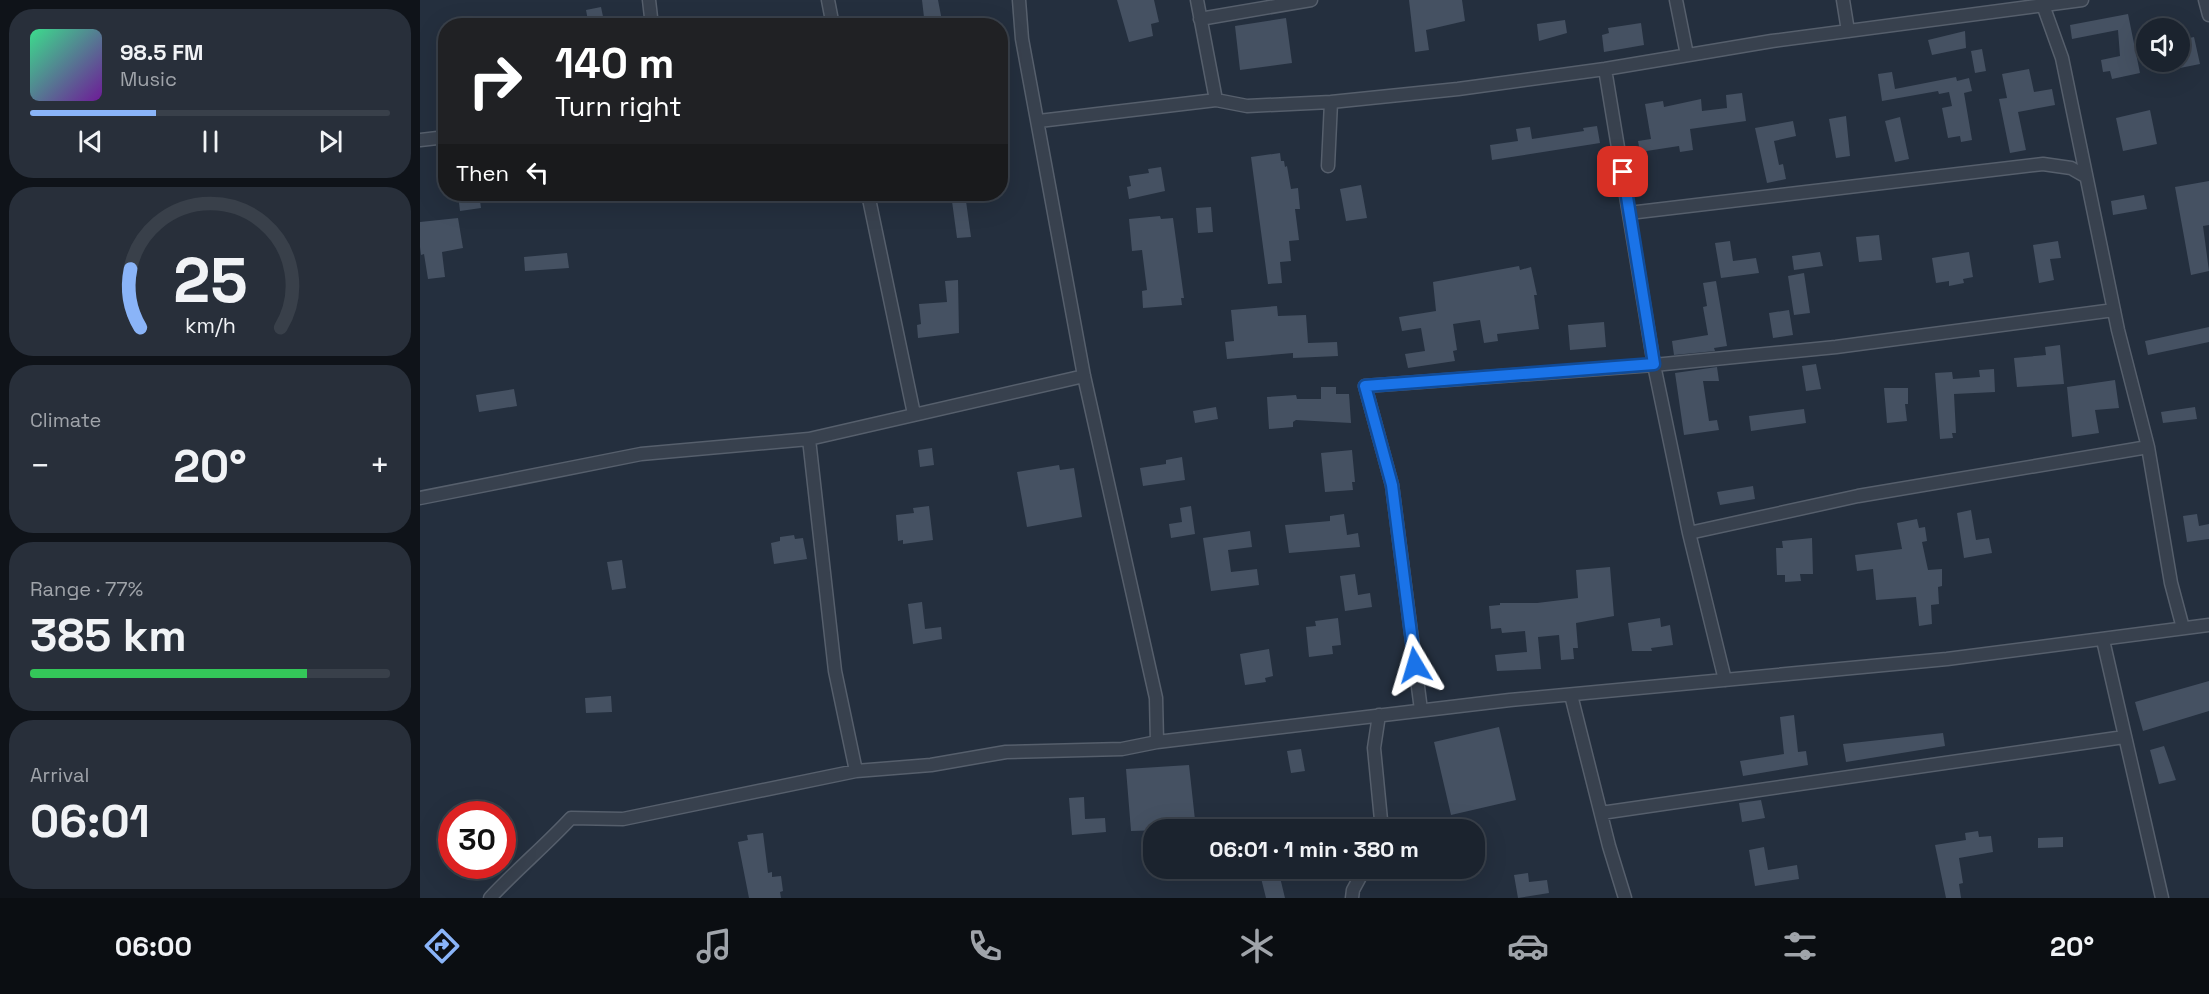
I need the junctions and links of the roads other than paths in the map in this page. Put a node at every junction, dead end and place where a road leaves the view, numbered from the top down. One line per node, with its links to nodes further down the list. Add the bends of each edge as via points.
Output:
1 (649, 0): 12 (street)
2 (828, 0): 13 (street)
3 (1019, 0): 20 (street, via 1022,39)
4 (1197, 0): 14 (street)
5 (1311, 0): 14 (street)
6 (1676, 0): 16 (street)
7 (1843, 0): 15 (street)
8 (2082, 0): 10 (street)
9 (2205, 0): 11 (street)
10 (2043, 5): 15 (street); 24 (street, via 2062,58)
11 (2209, 15)
12 (651, 18)
13 (831, 18)
14 (1200, 19): 18 (street)
15 (1848, 31): 16 (street)
16 (1687, 55): 17 (street)
17 (1605, 69): 19 (street); 26 (street)
18 (1216, 100): 19 (street, via 1247,106); 20 (street)
19 (1331, 102): 23 (street)
20 (1039, 121): 29 (street)
21 (438, 138): 22 (street)
22 (420, 140)
23 (1328, 166)
24 (2085, 176): 26 (street, via 2071,168 2043,164); 27 (street)
25 (869, 201): 30 (street)
26 (1629, 213): 28 (street)
27 (2114, 310): 28 (street, via 1836,347); 32 (street)
28 (1654, 364): 34 (street); 40 (street, via 1365,386 1392,485)
29 (1084, 376): 30 (street); 43 (street, via 1152,678)
30 (914, 414): 31 (street)
31 (809, 439): 33 (street, via 641,454); 44 (street, via 835,671)
32 (2148, 447): 34 (street, via 1858,496); 36 (street, via 2170,583)
33 (420, 498)
34 (1689, 533): 38 (street)
35 (2209, 625): 36 (street)
36 (2183, 628): 37 (street)
37 (2103, 640): 38 (street); 42 (street)
38 (1725, 680): 39 (street)
39 (1571, 695): 40 (street); 45 (street)
40 (1421, 710): 41 (street)
41 (1379, 715): 43 (street); 46 (street, via 1374,748)
42 (2124, 737): 45 (street); 51 (street)
43 (1157, 742): 44 (street, via 1122,749 1006,752 931,765)
44 (856, 771): 48 (street, via 623,819 571,818)
45 (1601, 813): 50 (street)
46 (1381, 819)
47 (1359, 879): 49 (street)
48 (490, 898)
49 (1353, 898)
50 (1626, 898)
51 (2162, 898)

